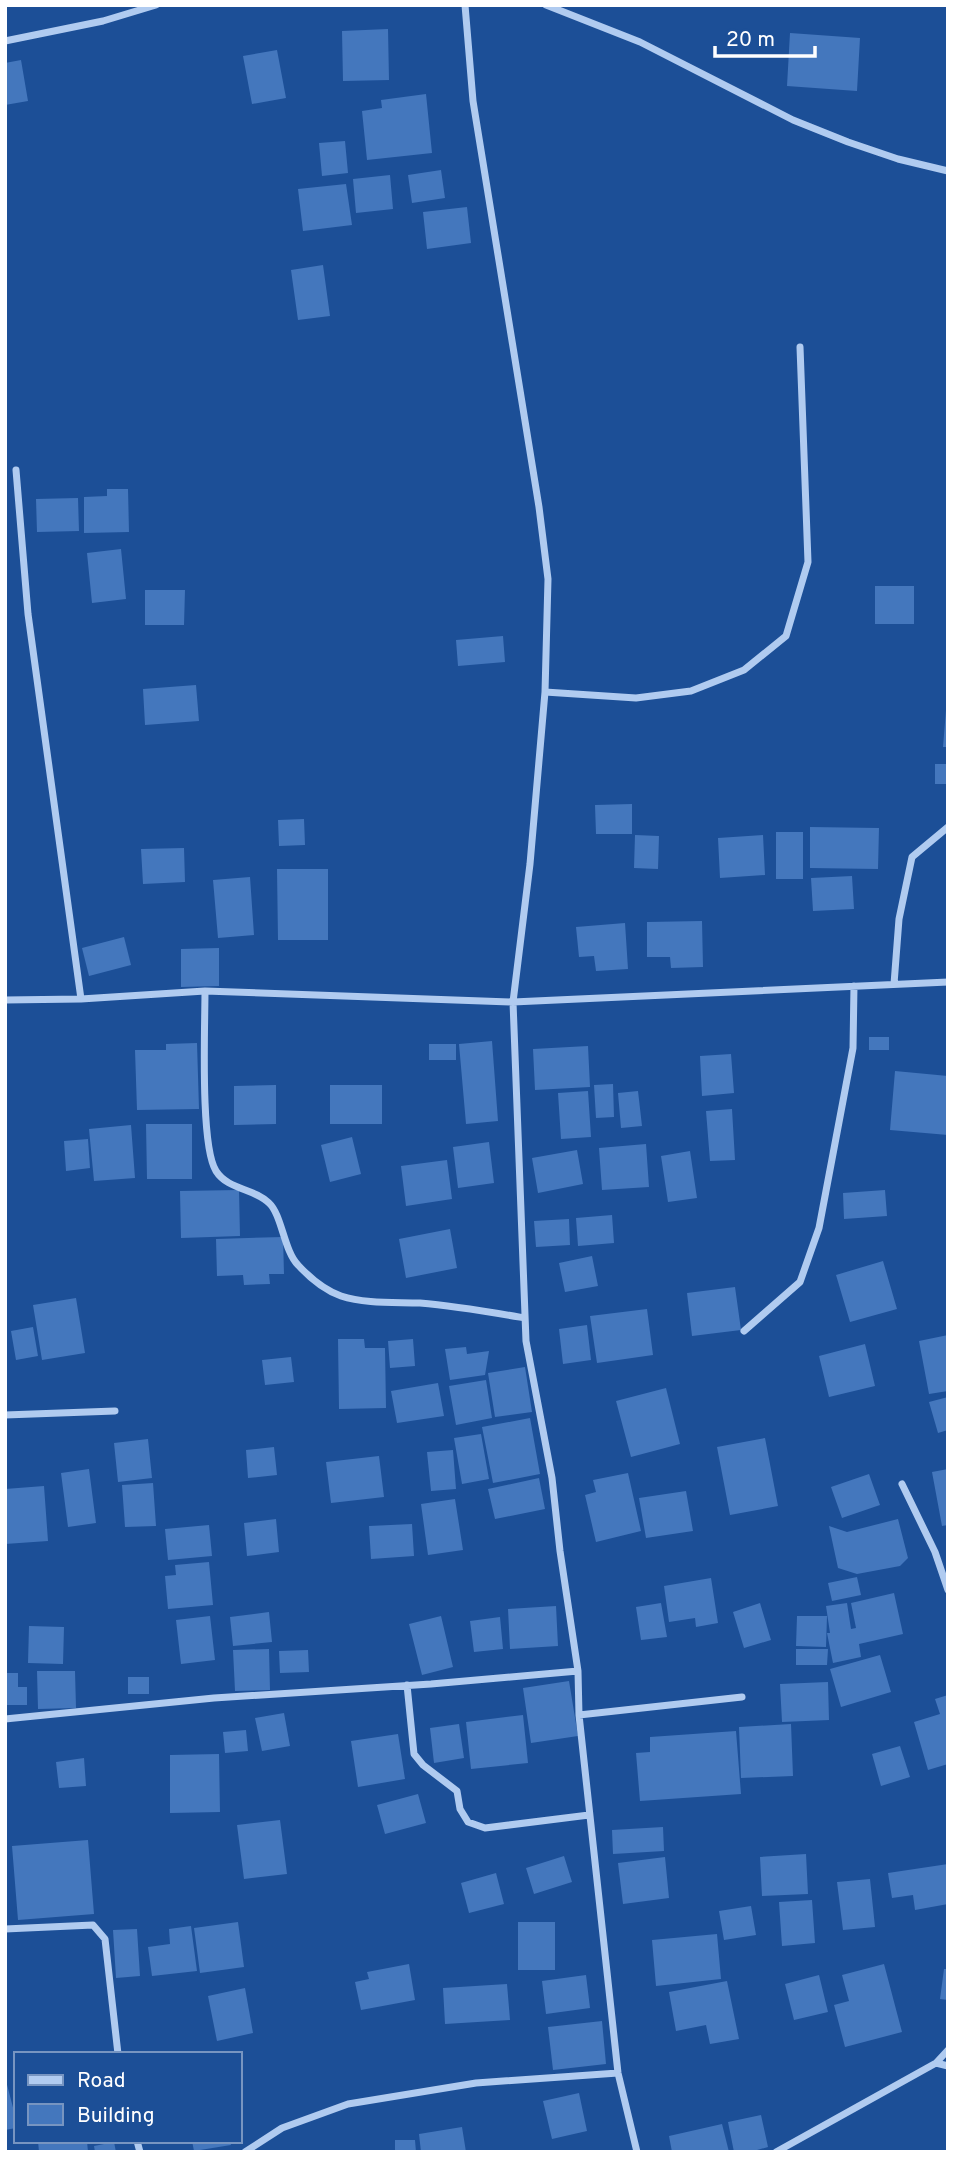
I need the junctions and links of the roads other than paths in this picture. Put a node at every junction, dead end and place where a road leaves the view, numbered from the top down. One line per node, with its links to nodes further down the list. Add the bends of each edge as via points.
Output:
1 (156, 5): 4 (street)
2 (465, 5): 8 (street, via 473,101 548,579)
3 (546, 5): 5 (street, via 639,42 815,129 898,159)
4 (5, 41)
5 (948, 171)
6 (800, 347): 8 (street, via 808,562 786,636 744,670 691,691 636,698)
7 (16, 470): 14 (street, via 28,614)
8 (545, 692): 16 (street)
9 (948, 827): 11 (street, via 912,857 899,919)
10 (948, 982): 11 (street)
11 (894, 984): 12 (street)
12 (854, 986): 16 (street); 18 (street, via 853,1048 818,1228 800,1282)
13 (205, 991): 14 (street); 16 (street); 17 (street, via 206,1122 215,1171 229,1184 271,1204 295,1262 318,1284 341,1296 466,1307)
14 (82, 999): 15 (street)
15 (5, 1000)
16 (513, 1002): 17 (street)
17 (526, 1318): 23 (street)
18 (744, 1331)
19 (115, 1411): 20 (street)
20 (5, 1415)
21 (902, 1484): 22 (street)
22 (948, 1590)
23 (578, 1671): 24 (street); 26 (street)
24 (407, 1685): 27 (street); 28 (street, via 414,1754 457,1791 468,1822 485,1828)
25 (742, 1697): 26 (street)
26 (579, 1715): 28 (street)
27 (5, 1719)
28 (589, 1815): 34 (street)
29 (5, 1929): 31 (street, via 93,1925 104,1939)
30 (948, 2050): 32 (street)
31 (118, 2052)
32 (936, 2063): 33 (street); 37 (street)
33 (948, 2066)
34 (618, 2073): 35 (street, via 476,2083 348,2104 282,2128); 36 (street)
35 (245, 2152)
36 (637, 2152)
37 (776, 2152)

